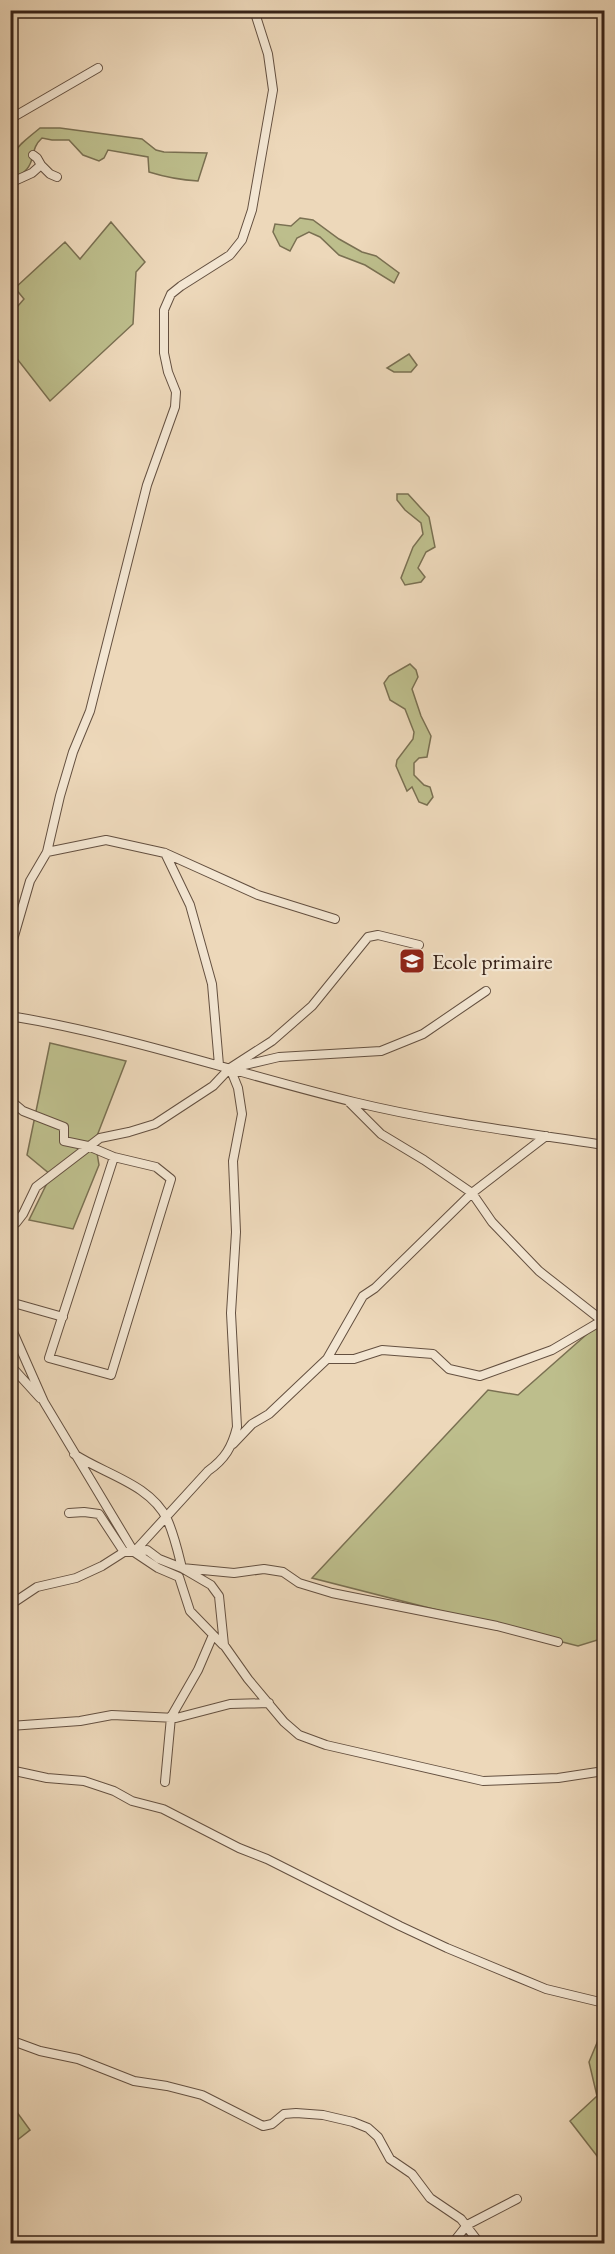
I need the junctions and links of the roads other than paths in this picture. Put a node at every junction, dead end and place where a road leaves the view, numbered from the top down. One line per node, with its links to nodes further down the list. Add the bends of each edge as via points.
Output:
1 (254, 10): 8 (street, via 268,54 273,90 252,210 242,240 230,255 171,294 164,310 164,353 176,392 175,407 147,485 90,711 60,796)
2 (98, 68): 3 (street)
3 (10, 120)
4 (33, 155): 5 (street)
5 (41, 165): 6 (street); 7 (street)
6 (57, 177)
7 (10, 183)
8 (47, 852): 9 (street, via 106,840); 12 (street, via 30,881)
9 (165, 853): 10 (street, via 258,895); 15 (street, via 190,905 212,984)
10 (335, 919)
11 (420, 945): 16 (street, via 378,935 368,937 312,1006 272,1041)
12 (10, 950)
13 (486, 991): 16 (street, via 423,1034 381,1051 279,1057)
14 (10, 1016): 15 (street)
15 (219, 1065): 16 (street)
16 (230, 1068): 18 (street); 21 (street, via 213,1086 155,1124 100,1138); 32 (street, via 242,1114 232,1161 236,1232 231,1312 237,1427)
17 (10, 1100): 21 (street, via 23,1111 64,1127 64,1142)
18 (347, 1100): 19 (street); 23 (street, via 381,1134)
19 (546, 1136): 20 (street); 23 (street)
20 (604, 1145)
21 (88, 1146): 22 (street); 24 (street, via 36,1187 23,1214)
22 (114, 1157): 26 (street); 26 (street, via 156,1167 171,1179 111,1375 49,1358)
23 (472, 1193): 27 (street, via 522,1255); 29 (street, via 363,1296)
24 (10, 1225)
25 (10, 1302): 26 (street)
26 (63, 1317)
27 (604, 1321): 29 (street, via 552,1350 480,1376 449,1369 433,1354 382,1350 354,1359)
28 (10, 1325): 31 (street)
29 (327, 1359): 32 (street)
30 (10, 1365): 31 (street)
31 (44, 1402): 33 (street)
32 (232, 1445): 35 (street, via 223,1461)
33 (74, 1454): 35 (street, via 146,1494); 37 (street)
34 (69, 1513): 36 (street, via 99,1514)
35 (166, 1518): 37 (street); 38 (street)
36 (124, 1552): 37 (street); 39 (street, via 76,1578 27,1592)
37 (134, 1552): 38 (street, via 147,1550); 40 (street, via 179,1577 190,1611)
38 (182, 1568): 41 (street, via 284,1572 299,1583 332,1593 488,1623); 42 (street, via 211,1585 219,1596)
39 (10, 1605)
40 (213, 1635): 42 (street); 44 (street)
41 (558, 1642)
42 (224, 1646): 43 (street)
43 (269, 1703): 44 (street, via 240,1702); 47 (street, via 299,1735 476,1780 558,1778)
44 (171, 1717): 45 (street, via 112,1715); 48 (street)
45 (10, 1726)
46 (10, 1770): 49 (street, via 84,1781 162,1809 447,1948 546,1989)
47 (604, 1771)
48 (165, 1782)
49 (604, 2003)
50 (10, 2040): 52 (street, via 78,2059 134,2081 202,2095 263,2126 284,2114 296,2113 323,2115 368,2128 390,2159 412,2175 430,2198)
51 (517, 2199): 52 (street)
52 (467, 2225): 53 (street); 54 (street)
53 (452, 2244)
54 (480, 2244)

